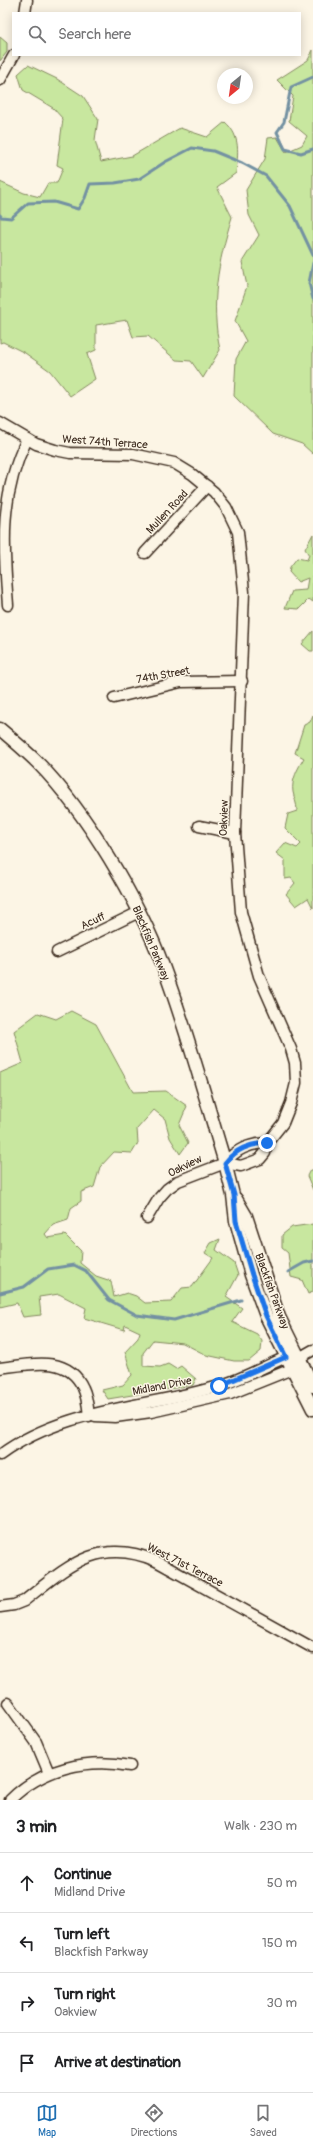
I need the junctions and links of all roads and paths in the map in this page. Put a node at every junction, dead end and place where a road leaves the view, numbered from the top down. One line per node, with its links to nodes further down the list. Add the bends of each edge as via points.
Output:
1 (27, 0): 2 (street)
2 (25, 12)
3 (13, 56): 4 (street)
4 (0, 80)
5 (0, 423): 6 (street, West 74th Terrace)
6 (27, 439): 7 (street, West 74th Terrace, via 70,453 132,454 155,458 174,464); 9 (street, via 11,470 2,507)
7 (207, 486): 8 (street, Mullen Road); 10 (street, Oakview, via 226,508 238,532 244,592)
8 (145, 554)
9 (8, 605)
10 (242, 681): 11 (street, 74th Street, via 181,682); 14 (street, Oakview)
11 (114, 698)
12 (0, 729): 15 (main road, Blackfish Parkway, via 38,764 66,796 121,878)
13 (199, 826): 14 (street)
14 (234, 833): 17 (street, Oakview, via 241,912 259,976 295,1062 296,1083 291,1103 283,1123)
15 (138, 912): 16 (street, Acuff); 18 (main road, Blackfish Parkway, via 163,965)
16 (57, 952)
17 (267, 1143): 18 (street, Oakview, via 254,1144 234,1152); 18 (street, Oakview, via 265,1154 260,1159 241,1166)
18 (225, 1163): 19 (main road, Blackfish Parkway); 20 (street, Oakview, via 192,1174 167,1189)
19 (234, 1195): 22 (main road, Blackfish Parkway, via 236,1221 252,1275 266,1316); 23 (main road, Blackfish Parkway, via 246,1216 279,1317)
20 (147, 1218)
21 (313, 1350): 23 (street)
22 (286, 1357): 23 (street, Midland Drive); 25 (main road, Blackfish Parkway); 28 (street, Midland Drive, via 219,1386 112,1408)
23 (299, 1358): 25 (street); 26 (main road, Blackfish Parkway)
24 (0, 1368): 28 (street, via 40,1363 67,1369 84,1389)
25 (292, 1368): 27 (main road, Blackfish Parkway); 28 (street, Midland Drive, via 230,1394 185,1405 115,1417)
26 (313, 1386)
27 (313, 1409)
28 (89, 1416): 29 (street, Midland Drive, via 52,1426 20,1441)
29 (0, 1455)
30 (0, 1607): 31 (street, West 71st Terrace, via 24,1601 80,1559 94,1554 122,1552 156,1561)
31 (313, 1648)
32 (8, 1703): 34 (street, via 36,1742)
33 (130, 1766): 34 (street, via 102,1763 64,1768)
34 (49, 1773): 35 (street, via 31,1783)
35 (10, 1800)

